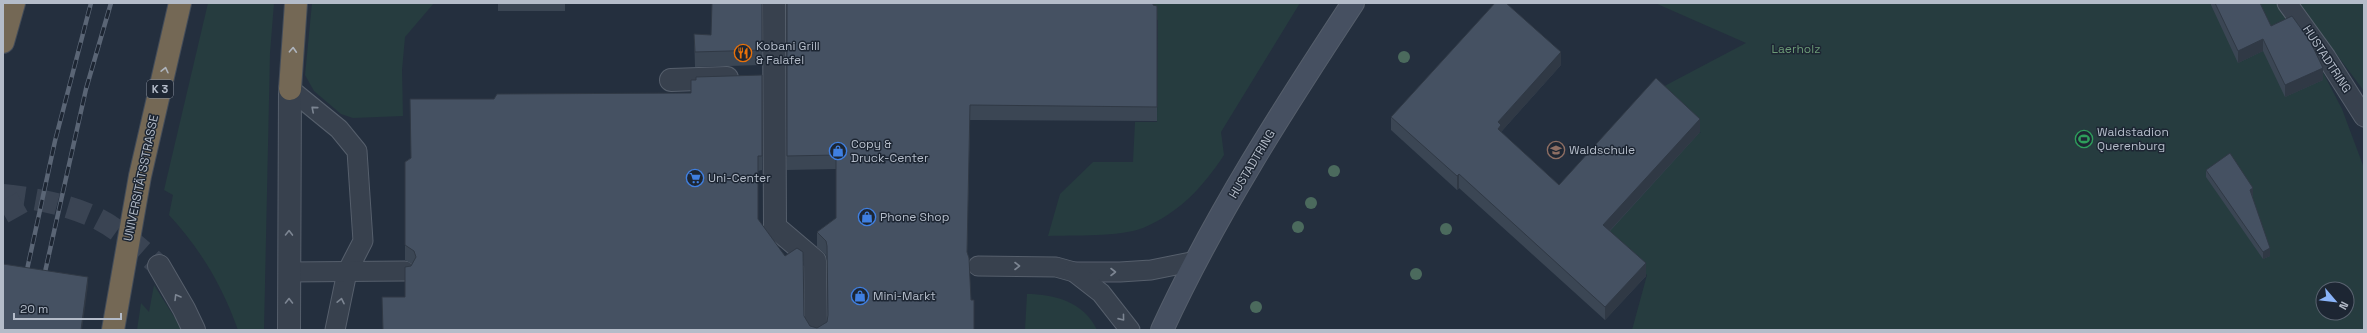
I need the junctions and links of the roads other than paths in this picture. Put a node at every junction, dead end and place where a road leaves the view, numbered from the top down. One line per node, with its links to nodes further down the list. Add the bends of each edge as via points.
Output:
1 (14, 3): 7 (highway)
2 (180, 3): 19 (highway, UNIVERSITÄTSSTRASSE / K 3, one-way to 2, via 140,176)
3 (296, 3): 10 (highway, one-way to 3)
4 (774, 3): 8 (street)
5 (1353, 3): 12 (street, HUSTADTRING, via 1246,173)
6 (2287, 3): 11 (lane, HUSTADTRING, via 2326,57)
7 (3, 42)
8 (774, 77): 9 (street); 23 (street, via 775,227 815,261)
9 (671, 80)
10 (290, 89): 16 (street, one-way to 10); 17 (lane, one-way to 10, via 363,241 357,151 339,129)
11 (2364, 117)
12 (1196, 261): 18 (lane, one-way to 12, via 1151,270); 25 (street, HUSTADTRING)
13 (158, 266): 20 (street, one-way to 13)
14 (978, 266): 18 (lane, one-way to 18, via 1056,267)
15 (405, 271): 17 (lane)
16 (289, 272): 17 (lane); 21 (street, one-way to 16)
17 (347, 272): 22 (lane, one-way to 17)
18 (1074, 272): 24 (lane, one-way to 24, via 1101,293)
19 (113, 330)
20 (194, 330)
21 (289, 330)
22 (335, 330)
23 (816, 330)
24 (1130, 330)
25 (1162, 330)

